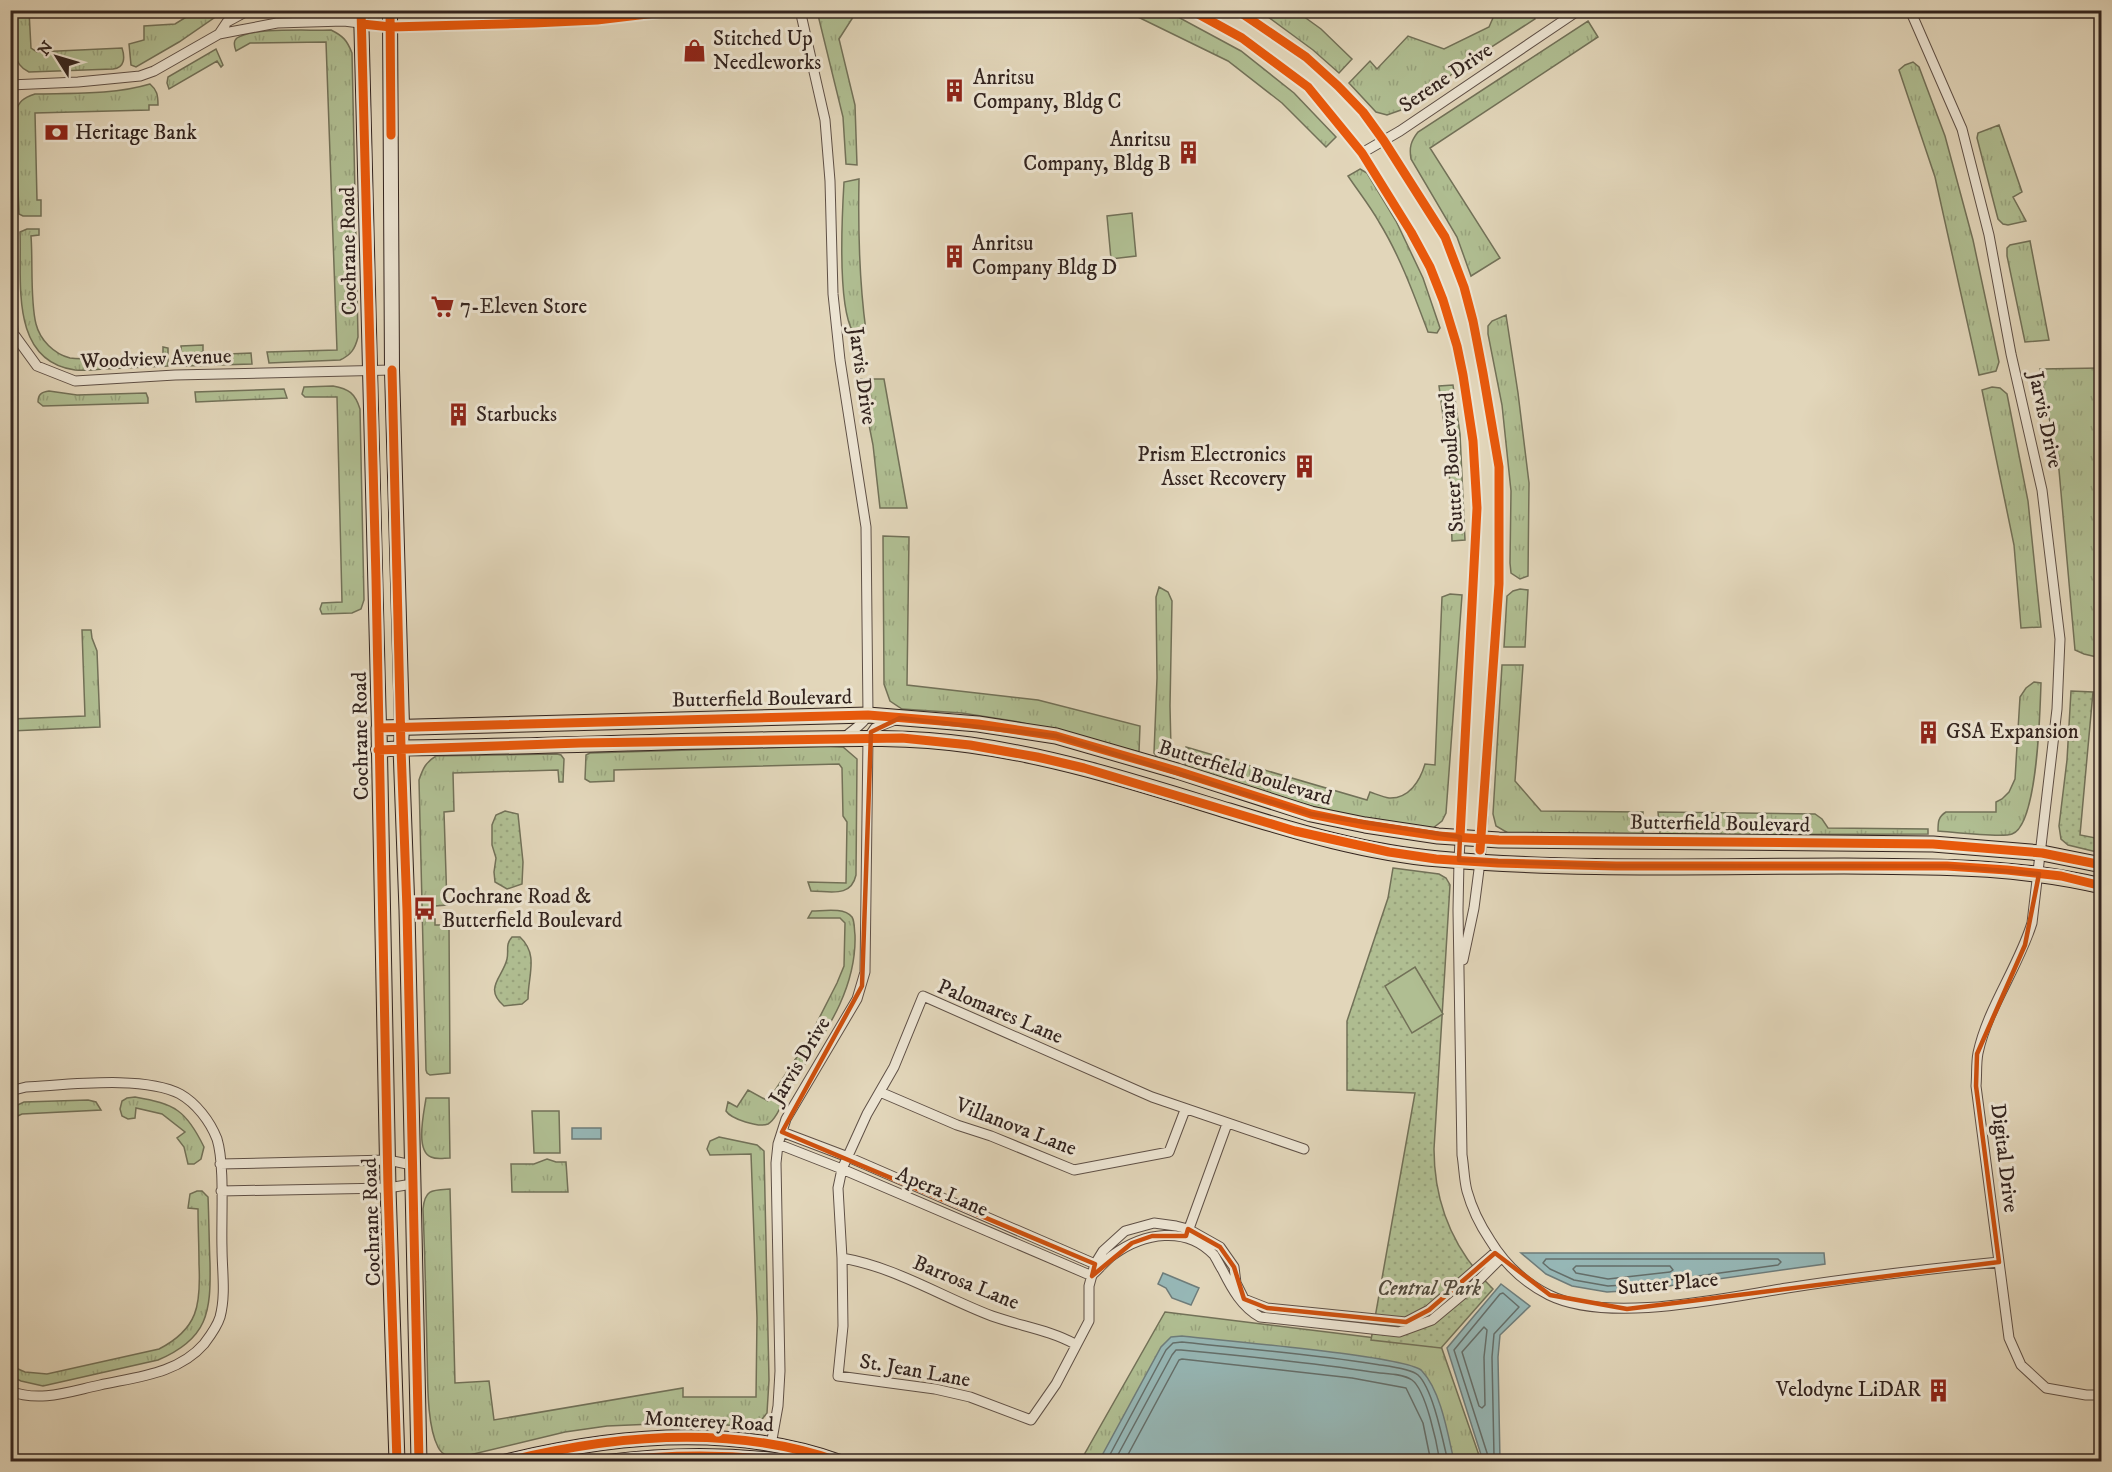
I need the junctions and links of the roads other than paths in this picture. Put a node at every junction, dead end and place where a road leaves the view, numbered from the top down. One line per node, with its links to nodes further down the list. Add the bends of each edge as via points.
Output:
1 (249, 10): 14 (street, via 227,22)
2 (390, 10): 13 (main road, Cochrane Road)
3 (571, 10): 12 (street, via 558,12)
4 (681, 10): 10 (street)
5 (800, 10): 21 (street, Jarvis Drive, via 825,120 833,294 866,527)
6 (1191, 10): 17 (street, Sutter Boulevard, via 1242,38 1308,87)
7 (1237, 10): 16 (street, Sutter Boulevard, via 1306,57 1363,112)
8 (1579, 10): 16 (street, Serene Drive)
9 (1910, 10): 31 (street, Jarvis Drive, via 1962,129 1989,235 2042,490 2060,639)
10 (598, 15): 12 (street)
11 (361, 17): 13 (street); 14 (street, via 277,23); 19 (main road, Cochrane Road)
12 (548, 22): 13 (street)
13 (391, 27): 20 (main road, Cochrane Road)
14 (219, 34): 15 (street, via 140,76)
15 (10, 85)
16 (1384, 141): 17 (street, Serene Drive); 30 (street, Sutter Boulevard, via 1445,237 1455,263 1473,321 1498,467 1499,584)
17 (1362, 153): 29 (street, Sutter Boulevard, via 1430,267 1457,346 1473,441 1476,552)
18 (10, 282): 19 (street, Woodview Avenue, via 13,333 37,366 75,381)
19 (370, 370): 20 (street, Woodview Avenue); 24 (main road, Cochrane Road)
20 (392, 370): 23 (main road, Cochrane Road)
21 (868, 715): 22 (main road, Butterfield Boulevard); 23 (main road, Butterfield Boulevard); 25 (street)
22 (900, 717): 26 (street, via 875,728); 29 (main road, Butterfield Boulevard, via 1056,736 1311,814)
23 (402, 726): 24 (main road, Butterfield Boulevard); 27 (main road, Cochrane Road)
24 (379, 728): 28 (main road, Cochrane Road)
25 (844, 738): 26 (main road, Butterfield Boulevard); 27 (main road, Butterfield Boulevard)
26 (868, 738): 32 (main road, Butterfield Boulevard, via 970,745 1037,757 1295,831 1389,852); 42 (street, Jarvis Drive, via 862,986)
27 (401, 748): 28 (main road, Butterfield Boulevard); 48 (main road, Cochrane Road)
28 (378, 750): 46 (main road, Cochrane Road)
29 (1460, 837): 30 (main road, Butterfield Boulevard); 32 (street, Sutter Place)
30 (1480, 839): 31 (main road, Butterfield Boulevard, via 1933,844); 33 (street, Sutter Place)
31 (2042, 853): 34 (main road, Butterfield Boulevard); 35 (street, Jarvis Drive)
32 (1459, 860): 33 (main road, Butterfield Boulevard); 37 (street, Sutter Place)
33 (1480, 862): 35 (main road, Butterfield Boulevard, via 1947,866); 37 (street, Sutter Place)
34 (2102, 865)
35 (2039, 874): 36 (main road, Butterfield Boulevard); 56 (street, Digital Drive, via 2025,945 1977,1054 1976,1086)
36 (2102, 886)
37 (1460, 975): 54 (street, Sutter Place, via 1462,1155 1467,1191)
38 (10, 1091): 47 (street, via 113,1083 169,1089 189,1100 203,1115 217,1140)
39 (880, 1092): 40 (street, Villanova Lane, via 1074,1170 1169,1152); 40 (street, Palomares Lane, via 923,996); 45 (street, Palomares Lane)
40 (1185, 1110): 41 (street, Palomares Lane)
41 (1227, 1124): 44 (street, Palomares Lane); 53 (street)
42 (782, 1132): 43 (street, Jarvis Drive); 45 (street, Apera Lane)
43 (778, 1144): 49 (street, Apera Lane); 62 (street, Jarvis Drive, via 780,1371)
44 (1304, 1149)
45 (848, 1157): 49 (street, Palomares Lane); 57 (street, Apera Lane)
46 (388, 1160): 47 (street); 48 (street); 51 (main road, Cochrane Road)
47 (220, 1164): 52 (street)
48 (412, 1165): 50 (main road, Cochrane Road)
49 (842, 1169): 55 (street, St. Jean Lane, via 837,1188); 58 (street, Apera Lane)
50 (412, 1184): 51 (street); 64 (main road, Cochrane Road)
51 (388, 1188): 52 (street); 63 (main road, Cochrane Road)
52 (221, 1191): 60 (street, via 221,1309 210,1337 194,1354 165,1370 53,1395 28,1396)
53 (1187, 1233): 54 (street, via 1220,1247 1234,1268 1244,1299 1267,1308 1406,1322 1429,1311); 57 (street, via 1154,1223 1125,1231); 58 (street, via 1152,1236 1132,1243 1111,1256)
54 (1499, 1255): 56 (street, Sutter Place, via 1550,1296 1578,1304 1628,1309 1879,1274)
55 (842, 1258): 59 (street, Barrosa Lane, via 867,1263 992,1316); 59 (street, St. Jean Lane, via 843,1326 838,1376 935,1389 970,1397 1031,1420 1056,1384)
56 (1999, 1262): 61 (street, Digital Drive, via 2009,1338 2020,1365 2046,1388)
57 (1095, 1264): 58 (street)
58 (1092, 1276): 59 (street, St. Jean Lane, via 1089,1321)
59 (1076, 1344)
60 (10, 1391)
61 (2102, 1395)
62 (771, 1445): 65 (main road, Monterey Road, via 706,1438 638,1439 583,1444); 68 (main road, Monterey Road)
63 (397, 1461)
64 (419, 1461)
65 (504, 1461)
66 (608, 1461): 67 (main road, Monterey Road, via 707,1455)
67 (792, 1461)
68 (840, 1461)

